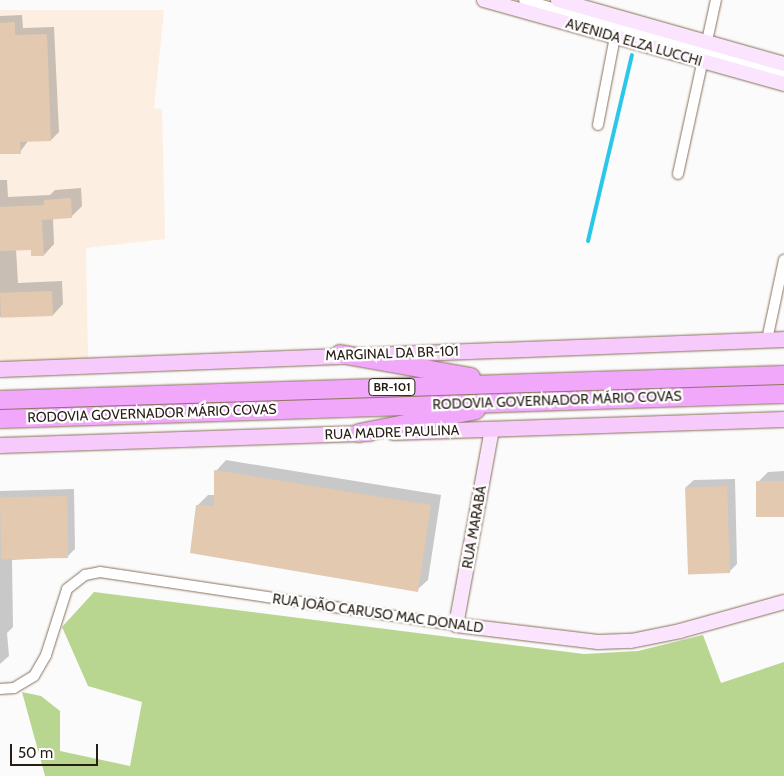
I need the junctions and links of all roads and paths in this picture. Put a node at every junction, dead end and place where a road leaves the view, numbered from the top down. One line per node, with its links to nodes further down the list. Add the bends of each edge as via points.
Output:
1 (484, 0): 5 (main road, AVENIDA ELZA LUCCHI)
2 (524, 0): 6 (street)
3 (558, 0): 6 (main road, AVENIDA ELZA LUCCHI)
4 (716, 0): 6 (street)
5 (615, 37): 6 (main road, AVENIDA ELZA LUCCHI); 10 (street)
6 (705, 51): 7 (main road, AVENIDA ELZA LUCCHI); 8 (street); 9 (main road, AVENIDA ELZA LUCCHI); 11 (street)
7 (784, 64)
8 (784, 73)
9 (784, 84)
10 (598, 125)
11 (678, 174)
12 (784, 260): 14 (street)
13 (784, 339): 14 (main road, MARGINAL DA BR-101)
14 (767, 340): 15 (main road, MARGINAL DA BR-101)
15 (340, 354): 16 (main road, MARGINAL DA BR-101); 18 (highway)
16 (0, 369)
17 (784, 375): 18 (highway, RODOVIA GOVERNADOR MÁRIO COVAS / BR-101)
18 (508, 384): 20 (highway, RODOVIA GOVERNADOR MÁRIO COVAS / BR-101)
19 (784, 394): 21 (highway, RODOVIA GOVERNADOR MÁRIO COVAS / BR-101)
20 (0, 400)
21 (530, 400): 22 (highway, RODOVIA GOVERNADOR MÁRIO COVAS / BR-101); 25 (highway)
22 (0, 419)
23 (784, 419): 24 (main road, RUA MADRE PAULINA)
24 (492, 429): 25 (main road, RUA MADRE PAULINA); 28 (main road, RUA MARABÁ)
25 (359, 433): 26 (main road, RUA MADRE PAULINA)
26 (0, 445)
27 (784, 602): 28 (main road, RUA JOÃO CARUSO MAC DONALD, via 632,641 589,641)
28 (456, 625): 29 (street, RUA JOÃO CARUSO MAC DONALD, via 100,572 85,575 67,589 46,655 34,676 14,688)
29 (0, 689)

